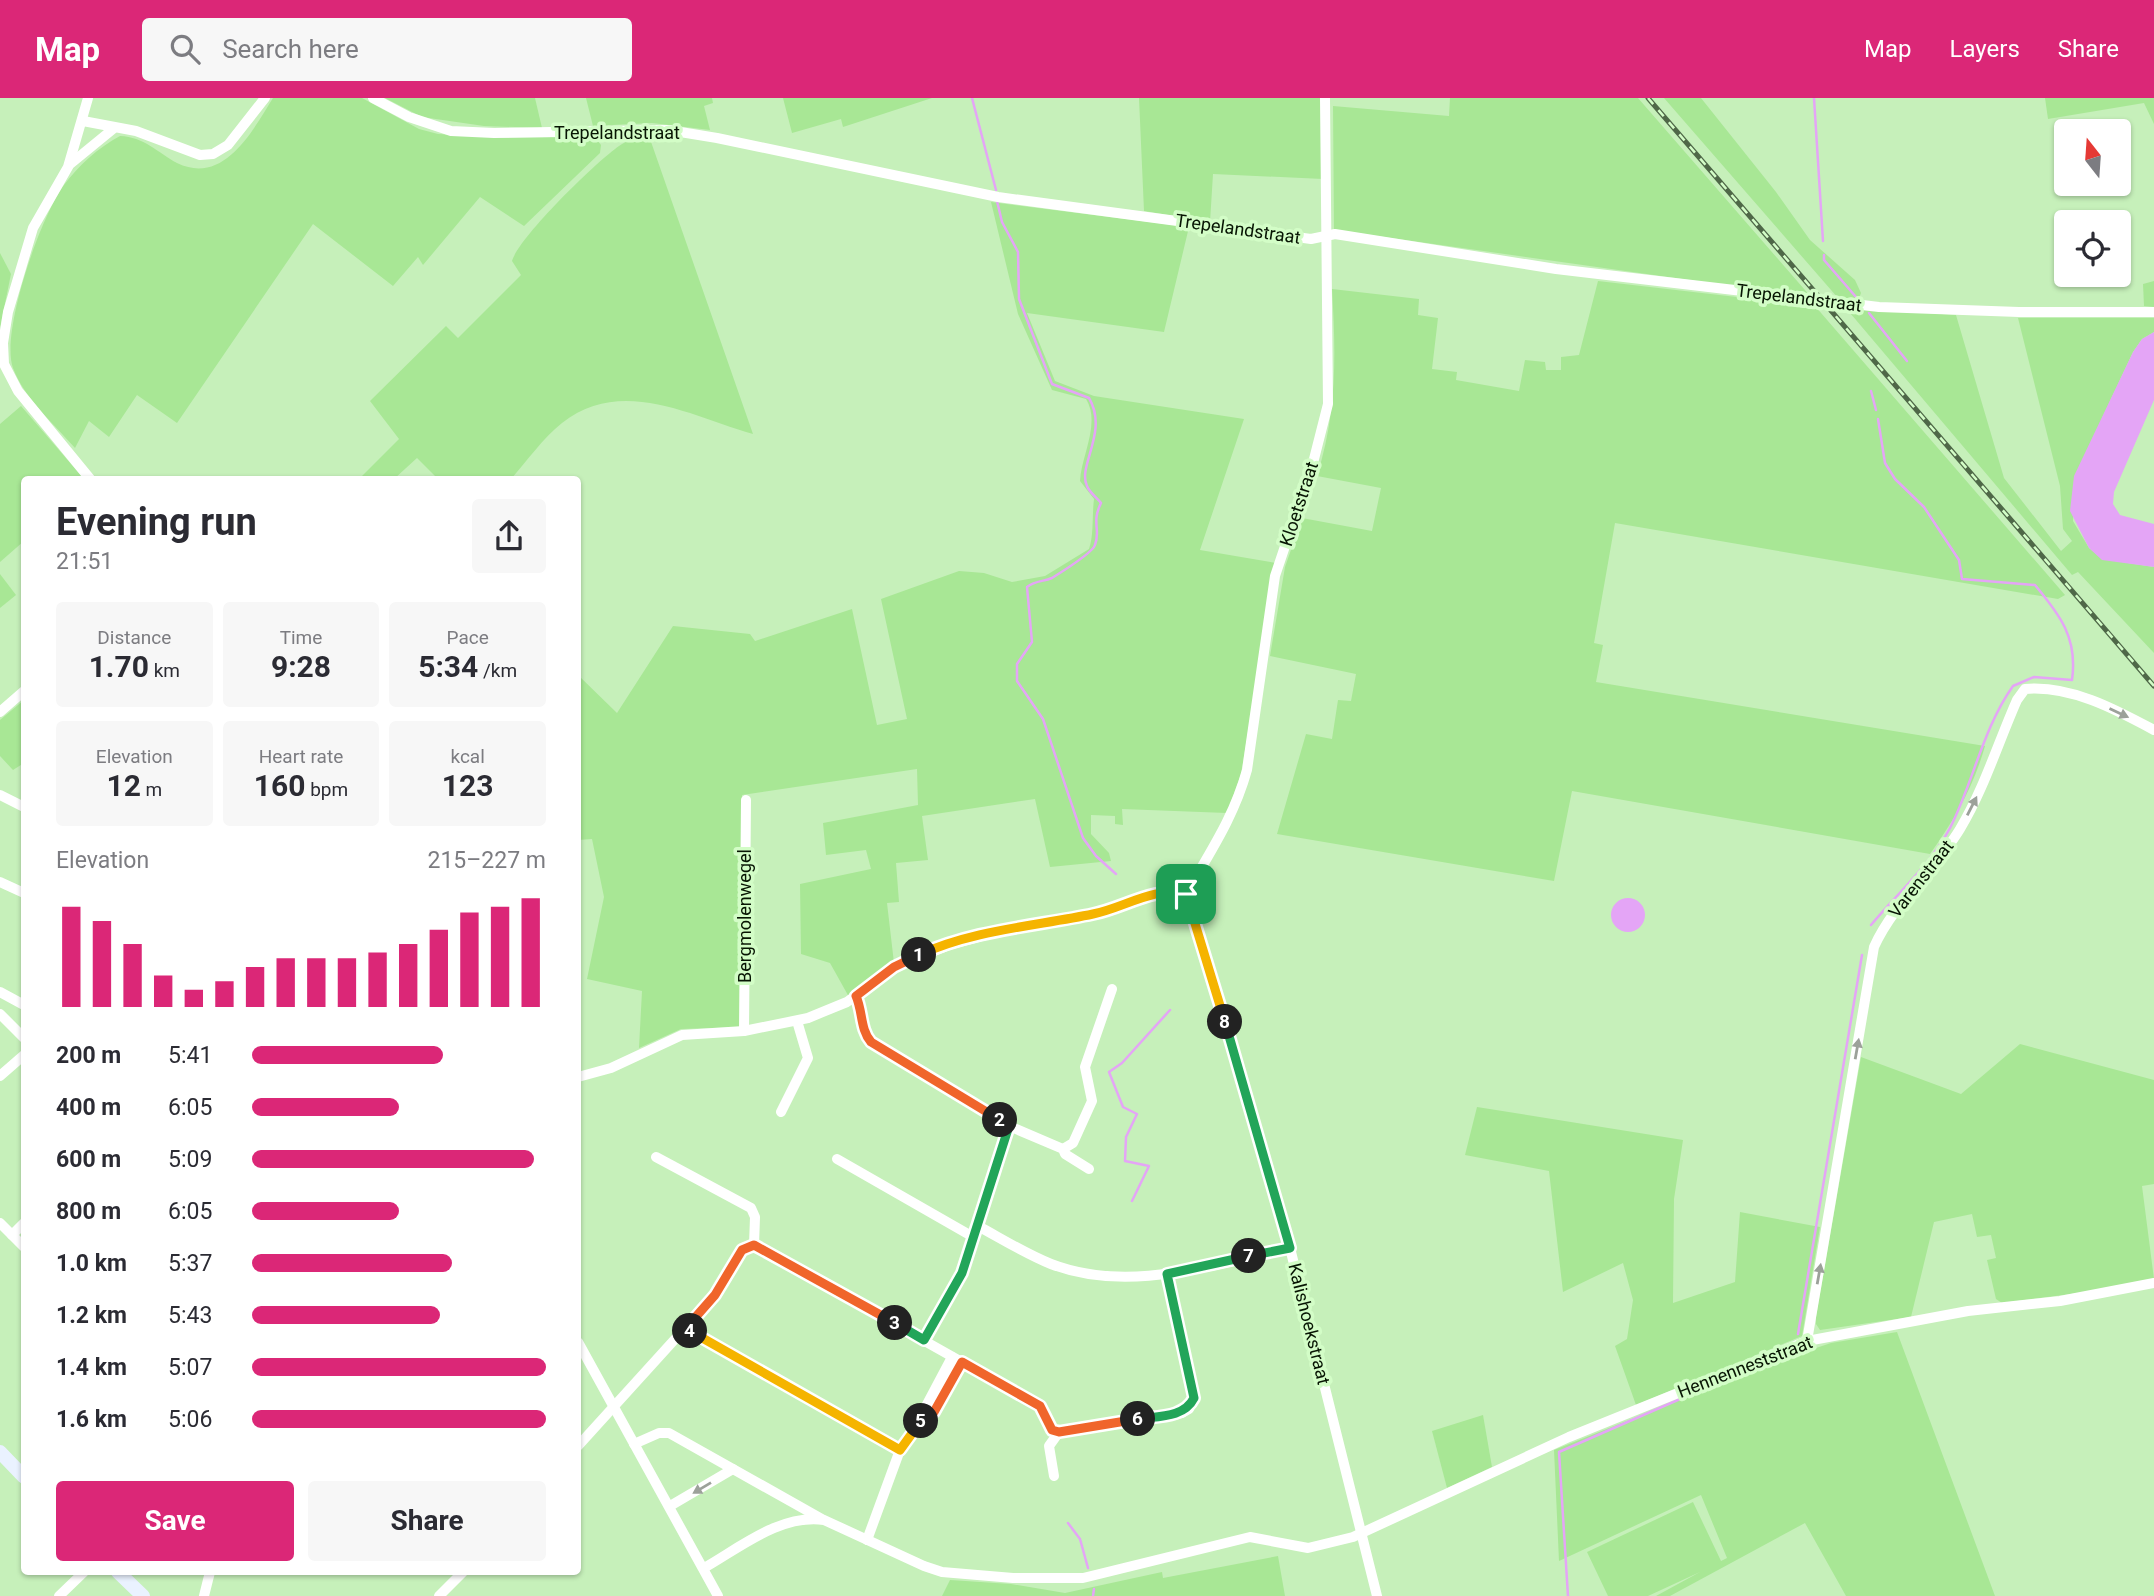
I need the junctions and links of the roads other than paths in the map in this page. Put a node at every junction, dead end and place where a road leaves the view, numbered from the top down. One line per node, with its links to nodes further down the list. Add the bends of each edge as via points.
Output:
1 (88, 98): 5 (street)
2 (265, 98): 6 (street, via 228,145 214,153 200,155 136,131)
3 (373, 98): 8 (street, Trepelandstraat, via 408,117 451,131 668,130 998,197 1311,239)
4 (1325, 98): 8 (street, Kloetstraat)
5 (83, 121): 6 (street); 7 (street)
6 (113, 129): 7 (street)
7 (68, 167): 10 (street, via 33,229 8,312 4,365 18,390)
8 (1326, 236): 9 (street, Trepelandstraat, via 1871,306); 19 (street, Kloetstraat, via 1328,404 1323,430 1274,584 1240,796 1213,853)
9 (2154, 312)
10 (89, 476)
11 (21, 694): 12 (street)
12 (0, 712)
13 (2154, 730): 49 (street, Varenstraat, one-way to 13, via 1874,947 1882,929 1960,829 2025,689 2055,689 2080,696)
14 (0, 795): 16 (street)
15 (746, 800): 26 (street, Bergmolenwegel)
16 (21, 806)
17 (0, 882): 18 (street)
18 (21, 892)
19 (1186, 894): 22 (street, via 1161,893 1099,913 1016,927 926,952 894,967); 44 (street, Kalishoekstraat)
20 (1111, 989): 33 (street, via 1085,1067 1092,1101 1073,1143)
21 (0, 992): 23 (street)
22 (856, 996): 25 (street); 32 (street, via 864,1034 871,1042)
23 (21, 1002)
24 (0, 1014): 27 (street)
25 (797, 1021): 26 (street); 31 (street, via 808,1058)
26 (744, 1031): 30 (street, via 682,1035 611,1068)
27 (21, 1035)
28 (21, 1058): 29 (street)
29 (0, 1076)
30 (581, 1076)
31 (781, 1112)
32 (1009, 1126): 33 (street); 39 (street)
33 (1063, 1149): 36 (street)
34 (656, 1157): 43 (street, via 751,1208)
35 (837, 1159): 41 (street)
36 (1089, 1169)
37 (0, 1223): 40 (street)
38 (21, 1226): 40 (street)
39 (978, 1226): 41 (street); 45 (street, via 1074,1271 1144,1278)
40 (12, 1235): 42 (street)
41 (975, 1238): 48 (street, via 962,1273)
42 (21, 1244)
43 (754, 1245): 47 (street, via 742,1250 715,1295); 48 (street)
44 (1290, 1248): 45 (street); 65 (street, Kalishoekstraat)
45 (1167, 1274): 53 (street, via 1194,1398 1189,1409)
46 (2154, 1283): 49 (street, Hennenneststraat)
47 (686, 1328): 52 (street); 56 (street)
48 (924, 1340): 51 (street)
49 (1807, 1341): 65 (street, Hennenneststraat, via 1569,1437)
50 (581, 1347): 52 (street)
51 (957, 1360): 53 (street, via 1040,1406 1052,1430); 56 (street)
52 (613, 1406): 54 (street); 55 (street)
53 (1059, 1432): 60 (street, via 1049,1446)
54 (581, 1443)
55 (634, 1444): 58 (street, Hennenneststraat, via 669,1433); 62 (street)
56 (900, 1450): 66 (street)
57 (0, 1452): 59 (main road)
58 (733, 1469): 61 (street, Hennenneststraat); 62 (street, one-way to 62)
59 (21, 1474)
60 (1054, 1476)
61 (784, 1496): 63 (street, Hennenneststraat); 64 (street, via 792,1508)
62 (670, 1506): 67 (street)
63 (824, 1520): 64 (street); 66 (street, Hennenneststraat)
64 (788, 1521): 67 (street)
65 (1361, 1533): 66 (street, Hennenneststraat, via 1302,1548 1251,1538 1074,1579 942,1572); 77 (street, Kalishoekstraat)
66 (867, 1540)
67 (704, 1568): 76 (street)
68 (81, 1575): 72 (street)
69 (121, 1575): 73 (main road)
70 (209, 1575): 74 (street)
71 (460, 1575): 75 (street)
72 (60, 1596)
73 (143, 1596)
74 (204, 1596)
75 (439, 1596)
76 (718, 1596)
77 (1377, 1596)

